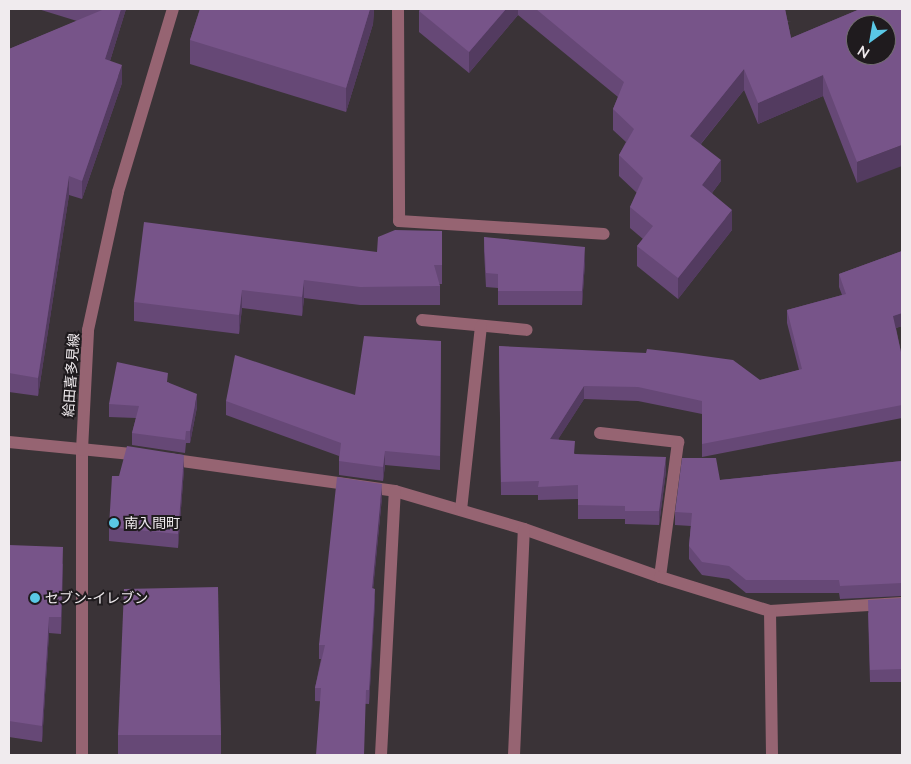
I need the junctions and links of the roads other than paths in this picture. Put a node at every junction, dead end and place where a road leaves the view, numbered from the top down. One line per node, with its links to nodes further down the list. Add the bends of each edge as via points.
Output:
1 (173, 9): 9 (street, 給田喜多見線, via 118,192 98,281 88,330)
2 (398, 9): 3 (street, via 399,221)
3 (604, 234)
4 (422, 320): 5 (street)
5 (481, 326): 6 (street); 11 (street)
6 (527, 330)
7 (600, 433): 13 (street, via 678,442)
8 (9, 442): 9 (street)
9 (82, 450): 10 (street, via 124,452); 16 (street, 給田喜多見線)
10 (395, 491): 11 (street); 17 (street)
11 (461, 510): 12 (street)
12 (524, 529): 13 (street); 18 (street)
13 (660, 577): 15 (street)
14 (902, 603): 15 (street)
15 (770, 611): 19 (street)
16 (82, 755)
17 (381, 755)
18 (514, 755)
19 (772, 755)

